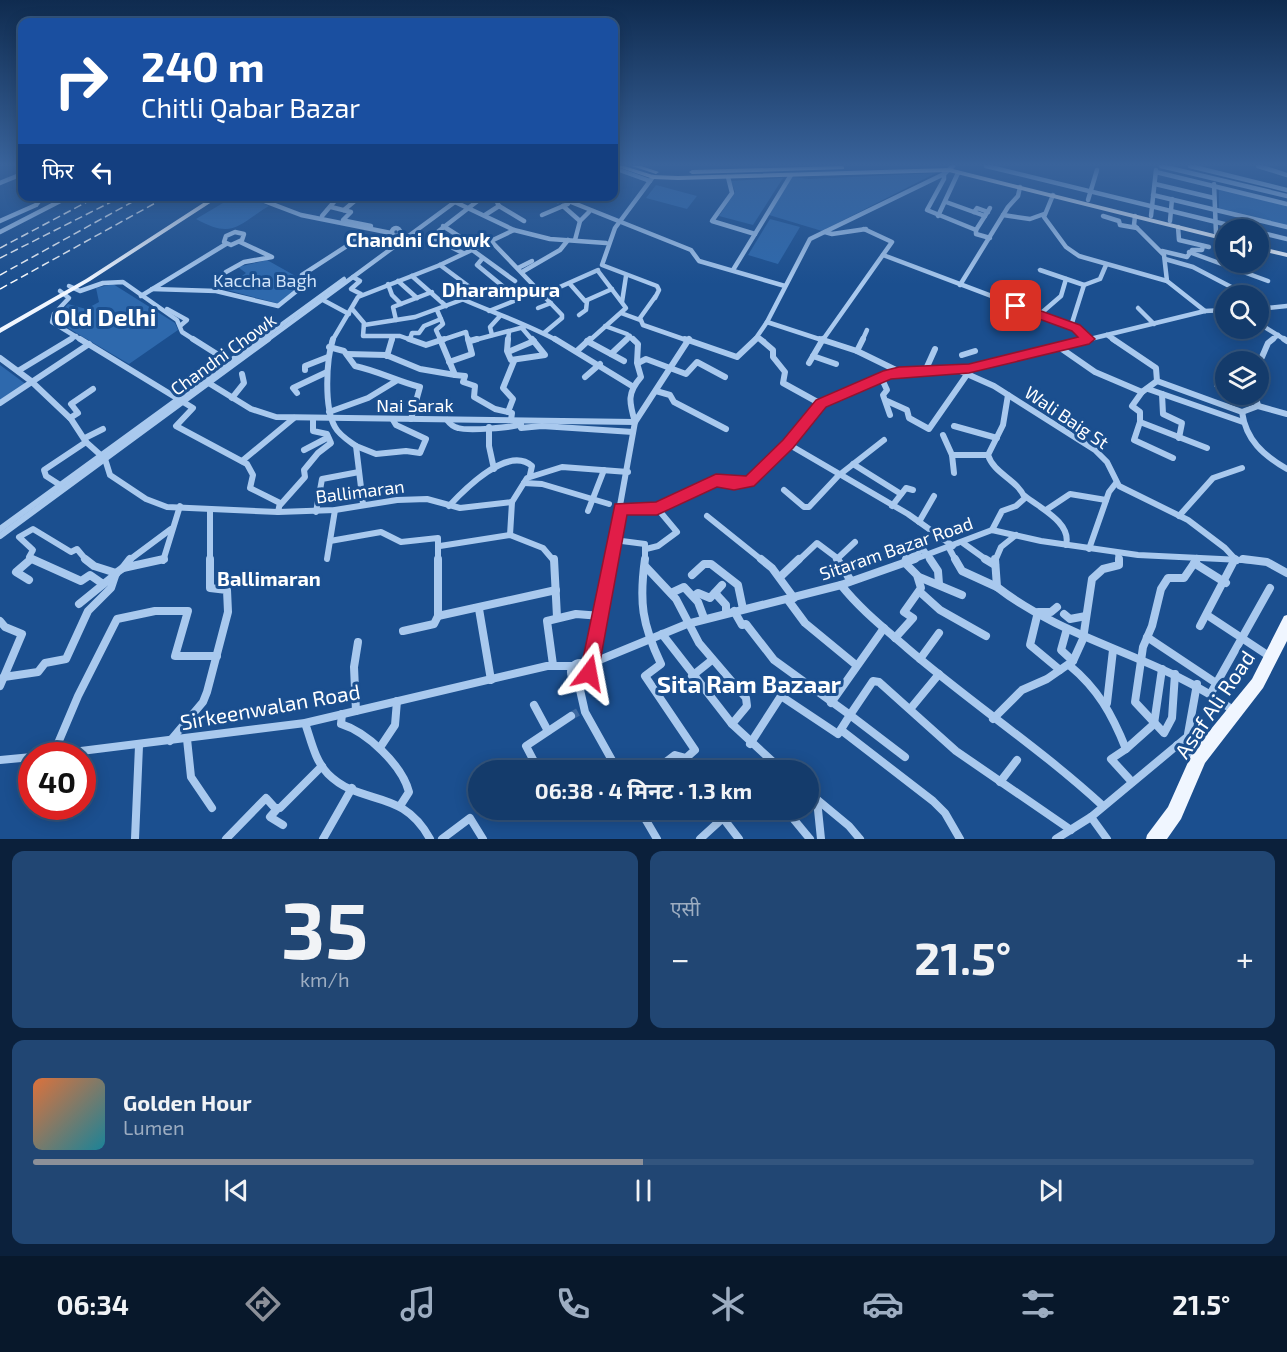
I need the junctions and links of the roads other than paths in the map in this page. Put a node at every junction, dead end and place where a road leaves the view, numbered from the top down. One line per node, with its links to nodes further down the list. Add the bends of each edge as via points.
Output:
1 (36, 205): 50 (street)
2 (52, 205): 65 (street)
3 (195, 205): 117 (main road)
4 (204, 205): 117 (main road)
5 (273, 205): 51 (street)
6 (286, 205): 43 (street)
7 (350, 205): 35 (street)
8 (448, 205): 69 (street, Chandni Chowk)
9 (463, 205): 32 (street)
10 (472, 205): 32 (street)
11 (565, 205): 38 (street); 41 (street); 53 (street)
12 (579, 205): 49 (street)
13 (628, 205): 49 (street)
14 (723, 205): 68 (street, via 712,221)
15 (773, 205): 68 (street)
16 (877, 205): 66 (street)
17 (930, 205): 44 (street, via 927,210)
18 (944, 205): 44 (street)
19 (954, 205): 33 (street)
20 (1010, 205): 42 (street)
21 (1048, 205): 39 (street)
22 (1093, 205): 46 (main road)
23 (1108, 205): 37 (main road)
24 (1131, 205): 37 (street)
25 (1148, 205): 30 (street)
26 (1171, 205): 36 (street)
27 (1198, 205): 34 (street)
28 (1214, 205): 34 (street)
29 (499, 206): 40 (street); 52 (street)
30 (1152, 206): 36 (street); 47 (street)
31 (331, 207): 35 (street); 43 (street)
32 (468, 208): 40 (street); 57 (street)
33 (964, 209): 56 (street); 64 (street, via 988,212)
34 (1214, 209): 55 (street); 59 (street)
35 (344, 210): 51 (street, via 351,212)
36 (1171, 210): 54 (street); 55 (street)
37 (1130, 211): 47 (main road)
38 (589, 212): 49 (street); 53 (street)
39 (1044, 214): 42 (street, via 1030,219); 94 (street, via 1069,250)
40 (485, 215): 63 (street)
41 (542, 215)
42 (1003, 215): 73 (street)
43 (322, 216): 51 (street)
44 (938, 216): 56 (street)
45 (1103, 216): 61 (street)
46 (1135, 216): 58 (main road); 61 (street)
47 (1151, 216): 54 (main road)
48 (436, 220): 57 (street)
49 (615, 220): 79 (street); 96 (street, via 691,250 699,261)
50 (0, 221)
51 (338, 221): 69 (street, via 400,230)
52 (524, 221)
53 (580, 221): 76 (street)
54 (1170, 221): 67 (main road)
55 (1215, 221)
56 (955, 222): 64 (street)
57 (444, 225): 83 (street); 88 (street, via 431,237)
58 (1178, 227): 70 (main road); 81 (street, via 1179,240)
59 (1287, 227)
60 (871, 228): 62 (street)
61 (1137, 228): 85 (street)
62 (864, 229): 66 (street); 89 (street, via 892,241)
63 (514, 230): 75 (street); 77 (street)
64 (976, 230): 73 (street, via 976,234)
65 (0, 232)
66 (825, 232): 116 (street, via 808,242)
67 (1215, 233)
68 (755, 234): 96 (street)
69 (405, 235): 103 (street, Chandni Chowk); 205 (street, Chandni Chowk)
70 (1215, 235)
71 (1269, 235): 74 (street)
72 (357, 236): 100 (street)
73 (990, 238): 112 (street)
74 (1287, 239)
75 (568, 240): 76 (street); 99 (street, via 560,250)
76 (575, 240): 79 (street)
77 (491, 241): 83 (street); 99 (street)
78 (240, 242): 80 (street); 80 (street, via 243,234 236,232 226,236); 98 (street, via 272,257 244,262)
79 (606, 243): 95 (street)
80 (226, 244): 118 (street)
81 (1203, 246): 82 (street); 86 (street, via 1200,252)
82 (1209, 247)
83 (473, 248): 88 (street); 90 (street)
84 (1269, 249): 87 (main road)
85 (1162, 251): 86 (street, via 1187,257); 91 (street)
86 (1189, 252): 109 (street)
87 (1287, 253)
88 (463, 254): 93 (street)
89 (883, 255): 112 (street); 180 (street)
90 (482, 259): 107 (street); 115 (street, via 477,265)
91 (1165, 259): 108 (street); 114 (street, via 1182,261)
92 (532, 261): 99 (street)
93 (440, 265): 101 (street); 131 (street, via 471,288)
94 (1106, 265): 108 (street); 113 (street, via 1100,279)
95 (600, 269): 102 (street); 111 (street); 120 (street)
96 (733, 270): 116 (street)
97 (1040, 270): 104 (street)
98 (226, 272)
99 (522, 272): 107 (street); 119 (street)
100 (302, 276)
101 (412, 276): 106 (street); 122 (street)
102 (626, 276): 129 (street, via 657,286); 135 (street)
103 (353, 277): 124 (street, via 360,281 351,289); 133 (street, Chandni Chowk)
104 (1066, 279): 113 (street); 151 (street, via 1059,302)
105 (309, 281): 118 (street, via 278,306 229,291)
106 (398, 281): 110 (street); 130 (street)
107 (515, 281): 115 (street)
108 (1167, 281): 147 (street)
109 (1268, 281)
110 (388, 284): 124 (street); 137 (street)
111 (570, 284): 125 (street); 134 (street)
112 (960, 285): 151 (street)
113 (1084, 285): 163 (street)
114 (1225, 285)
115 (504, 286): 123 (street)
116 (786, 286): 156 (street)
117 (71, 287): 121 (street); 126 (main road)
118 (152, 288): 128 (street)
119 (538, 288): 125 (street); 127 (street)
120 (612, 289): 134 (street); 135 (street)
121 (82, 291): 126 (street); 128 (street, via 119,281)
122 (432, 292): 130 (street); 138 (street)
123 (511, 293)
124 (362, 294): 148 (street)
125 (544, 294): 136 (street)
126 (64, 295): 160 (main road); 167 (main road); 173 (street, via 51,321)
127 (525, 295)
128 (141, 296): 161 (street)
129 (656, 297): 155 (street); 179 (street, via 644,318 645,324)
130 (417, 298): 137 (street)
131 (462, 298): 138 (street); 146 (street)
132 (519, 299): 146 (street)
133 (323, 300): 148 (street); 205 (street, Chandni Chowk)
134 (586, 301): 150 (street, via 586,310)
135 (622, 302): 149 (street, via 626,308)
136 (551, 303): 140 (street); 169 (street, via 563,317)
137 (400, 304): 154 (street, via 392,308)
138 (446, 306): 144 (street)
139 (1287, 306): 142 (street)
140 (538, 308)
141 (1138, 308): 157 (street)
142 (1269, 308)
143 (167, 309): 161 (street, via 187,321)
144 (437, 310): 153 (street); 154 (street)
145 (1215, 310): 147 (street)
146 (489, 311): 152 (street)
147 (1205, 311): 157 (street)
148 (351, 312): 158 (street); 188 (street)
149 (621, 313): 155 (street); 162 (street)
150 (579, 315)
151 (1039, 315): 163 (street)
152 (500, 316): 159 (street); 170 (street, via 490,327)
153 (441, 319): 177 (street, via 424,326 419,333 412,333); 181 (street, via 442,324 436,329)
154 (396, 320): 158 (street)
155 (640, 320): 179 (street, via 650,328)
156 (767, 322): 176 (street); 180 (street)
157 (1154, 324): 171 (street)
158 (364, 325): 175 (street, via 363,336)
159 (530, 325): 164 (street); 169 (street)
160 (0, 326)
161 (180, 326): 205 (street, via 182,332)
162 (605, 326): 174 (street); 184 (street)
163 (1071, 326): 178 (street)
164 (522, 328): 168 (street); 183 (street)
165 (867, 330): 191 (street)
166 (1269, 330): 172 (street)
167 (0, 331)
168 (509, 332): 170 (street); 194 (street)
169 (544, 333): 190 (street)
170 (492, 335): 182 (street)
171 (1107, 335): 178 (street); 224 (street, via 1157,369)
172 (1278, 335): 185 (street); 193 (street)
173 (76, 336): 186 (street); 214 (street)
174 (630, 336): 196 (street); 206 (street, via 638,344)
175 (393, 337): 177 (street); 198 (street)
176 (757, 338): 179 (street, via 732,357); 238 (street, via 773,351 785,372 783,383)
177 (410, 339): 181 (street, via 426,345)
178 (1089, 339): 187 (street)
179 (688, 340): 210 (street)
180 (823, 340): 191 (street); 199 (street)
181 (442, 341): 182 (street, via 464,332); 204 (street)
182 (470, 341): 204 (street, via 472,354)
183 (534, 341): 194 (street); 202 (street, via 545,355)
184 (587, 341): 190 (street); 196 (street)
185 (1287, 341)
186 (90, 344): 225 (street); 235 (street)
187 (1059, 346): 213 (street); 230 (street, via 1095,372)
188 (329, 347): 195 (street); 200 (street)
189 (935, 349): 211 (street)
190 (576, 351): 208 (street)
191 (857, 351): 215 (street)
192 (975, 351): 197 (street)
193 (1265, 351)
194 (507, 352): 202 (street)
195 (347, 354): 198 (street); 223 (street, via 355,366 379,371)
196 (611, 354): 203 (street)
197 (962, 355)
198 (387, 356): 218 (street, via 420,369)
199 (813, 356): 207 (street); 209 (street)
200 (328, 357): 212 (street, via 305,366); 216 (street)
201 (0, 358): 214 (street, Ballimaran)
202 (514, 361): 240 (street, via 503,388 513,399)
203 (624, 361)
204 (449, 362): 218 (street)
205 (232, 363): 226 (street, Chandni Chowk)
206 (638, 363): 210 (street, via 646,359); 227 (street, via 641,377)
207 (809, 363)
208 (600, 364): 220 (street); 227 (street)
209 (836, 364)
210 (670, 369): 221 (street, via 686,374 697,362); 229 (street)
211 (926, 369): 213 (street); 215 (street)
212 (305, 370)
213 (958, 370): 219 (street, Wali Baig St)
214 (18, 371): 225 (street, Ballimaran)
215 (899, 371): 222 (street)
216 (327, 372): 231 (street, via 293,388); 243 (street)
217 (242, 374): 234 (street, via 244,383)
218 (455, 375): 240 (street, via 465,376 463,382 475,386 474,397)
219 (966, 375): 233 (street, Wali Baig St); 236 (street, via 929,429 909,418 907,410)
220 (585, 376)
221 (724, 377)
222 (881, 377): 236 (street); 238 (street)
223 (396, 381): 243 (street); 248 (street, via 421,388)
224 (1157, 381): 230 (street); 241 (street)
225 (32, 382): 237 (street); 245 (street, Ballimaran)
226 (206, 382): 234 (street, Nai Sarak); 235 (street, Chandni Chowk)
227 (632, 386): 252 (street, via 628,396)
228 (93, 389): 245 (street, via 71,404 78,412)
229 (656, 391): 252 (street); 259 (street, via 670,395 674,402)
230 (1145, 391): 232 (street); 253 (street, via 1132,406 1140,412)
231 (297, 393)
232 (1162, 394): 254 (street); 264 (street, via 1163,414 1182,423)
233 (1008, 395): 263 (street, via 1004,425); 287 (street, Wali Baig St, via 1100,454)
234 (232, 398): 246 (street, Nai Sarak, via 260,414)
235 (181, 400): 273 (street, Chandni Chowk); 275 (street, via 193,409 176,426)
236 (887, 401): 244 (street, via 885,408)
237 (0, 403)
238 (821, 404): 267 (street)
239 (1258, 406): 241 (street); 242 (street)
240 (508, 412): 251 (street, via 513,414)
241 (1242, 412): 254 (street)
242 (1287, 414)
243 (330, 415): 247 (street, Nai Sarak); 249 (street, Nai Sarak); 268 (street, via 336,430)
244 (890, 415)
245 (70, 418): 265 (street, Ballimaran)
246 (294, 418): 247 (street, Nai Sarak); 275 (street)
247 (313, 418): 262 (street, via 313,431 327,434)
248 (411, 419): 249 (street, Nai Sarak); 250 (street, Nai Sarak)
249 (393, 420): 268 (street, via 426,439 421,452 379,454)
250 (447, 420): 251 (street, Nai Sarak); 257 (street, via 460,429)
251 (511, 420): 255 (street, Nai Sarak)
252 (636, 422): 255 (street, Nai Sarak); 260 (street)
253 (1140, 422): 264 (street); 274 (street, via 1134,440)
254 (1243, 422): 279 (street, via 1255,446)
255 (522, 423): 257 (street, via 498,430); 260 (street, via 521,428)
256 (954, 426): 263 (street)
257 (489, 427): 278 (street)
258 (103, 429): 265 (street)
259 (726, 429)
260 (633, 432): 282 (street)
261 (943, 435): 271 (street)
262 (327, 438): 270 (street); 297 (street, via 331,443 304,470 305,477)
263 (997, 438): 272 (street)
264 (1179, 438): 269 (street)
265 (86, 440): 273 (street, Ballimaran); 288 (street, via 45,469 46,476)
266 (884, 440): 276 (street)
267 (788, 444): 285 (street); 304 (street, via 749,482 716,481)
268 (356, 446): 281 (street)
269 (1207, 448)
270 (304, 450)
271 (952, 455): 272 (street); 283 (street)
272 (988, 455): 293 (street, via 994,467 1020,485)
273 (103, 457): 288 (street, Chandni Chowk); 300 (street, Ballimaran, via 111,475 127,488 167,507); 314 (street, Chandni Chowk)
274 (1173, 458)
275 (242, 461): 297 (street, via 253,475 252,490)
276 (853, 464): 285 (street); 291 (street)
277 (1242, 468): 312 (street, via 1213,478)
278 (494, 469): 284 (street, via 526,462 531,464); 301 (street, via 474,479)
279 (1287, 469)
280 (604, 470): 282 (street); 284 (street, via 562,467); 294 (street)
281 (360, 472): 298 (street); 310 (street, via 322,479)
282 (628, 472): 303 (street)
283 (954, 473)
284 (530, 475): 286 (street)
285 (838, 476): 289 (street, via 807,508); 302 (street)
286 (524, 483): 294 (street, via 542,484); 296 (street)
287 (1116, 483): 295 (street); 312 (street)
288 (60, 485): 314 (street, Chandni Chowk)
289 (784, 490)
290 (913, 490): 291 (street, via 907,487)
291 (901, 494): 302 (street)
292 (934, 496): 313 (street)
293 (1025, 496): 307 (street); 317 (street, via 1024,501 1002,512)
294 (593, 499): 299 (street); 308 (street)
295 (1106, 500): 307 (street, via 1077,492 1065,494); 329 (street)
296 (512, 502): 301 (street, Ballimaran, via 473,508); 318 (street)
297 (281, 504): 309 (street)
298 (363, 504): 301 (street, Ballimaran, via 423,499); 306 (street, Ballimaran)
299 (609, 504)
300 (180, 506): 305 (street, Ballimaran); 316 (street)
301 (448, 506)
302 (892, 506): 313 (street)
303 (621, 508): 304 (street); 321 (street)
304 (657, 508): 328 (street, via 677,532 658,546)
305 (210, 509): 309 (street, Ballimaran); 392 (street, via 210,588 226,589 229,599)
306 (335, 510): 310 (street, Ballimaran); 322 (street)
307 (1046, 510): 325 (street, via 1063,525 1068,538)
308 (588, 511)
309 (278, 512): 310 (street, Ballimaran)
310 (316, 512)
311 (707, 516): 343 (street)
312 (1179, 516): 336 (street, via 1218,542)
313 (919, 522): 327 (street)
314 (11, 524): 315 (street, Chandni Chowk); 320 (street, Chandni Chowk)
315 (0, 529)
316 (172, 529): 340 (street); 340 (street, via 162,562)
317 (992, 530): 319 (street, Sitaram Bazar Road); 324 (street, Sitaram Bazar Road)
318 (510, 535): 326 (street); 354 (street, via 550,553 556,567)
319 (1016, 535): 325 (street, Sitaram Bazar Road); 338 (street, via 995,552)
320 (0, 536)
321 (614, 540): 328 (street, via 643,542); 368 (street)
322 (330, 541): 326 (street, via 382,532 395,542 437,538); 334 (street)
323 (855, 542): 332 (street)
324 (963, 543): 327 (street, Sitaram Bazar Road); 338 (street)
325 (1066, 545): 329 (street, Sitaram Bazar Road)
326 (440, 546): 367 (street)
327 (951, 547): 331 (street, Sitaram Bazar Road); 352 (street, via 962,571)
328 (646, 549): 339 (street)
329 (1089, 549): 330 (street, Sitaram Bazar Road)
330 (1118, 553): 335 (street, Sitaram Bazar Road); 370 (street, via 1119,565 1094,574)
331 (926, 555): 337 (street, Sitaram Bazar Road); 349 (street, via 938,571)
332 (837, 558): 343 (street, via 817,543); 346 (street)
333 (32, 559): 340 (street, via 29,557 33,550 19,538 31,528 71,552 77,549 96,569); 345 (street, via 16,572); 348 (street, via 81,581 90,575)
334 (327, 559)
335 (1196, 561): 336 (street, Sitaram Bazar Road); 347 (street); 384 (street, via 1184,578 1165,581)
336 (1237, 561): 341 (street, Sitaram Bazar Road, via 1267,562); 347 (street)
337 (904, 563): 344 (street); 346 (street, Sitaram Bazar Road)
338 (995, 565): 352 (street)
339 (645, 566): 356 (street); 387 (street, via 640,600)
340 (120, 571): 348 (street); 406 (street, via 111,588 87,610 66,659 45,663 38,672)
341 (1287, 573)
342 (692, 575): 364 (street, via 704,564 711,564 738,585)
343 (780, 577): 360 (street)
344 (918, 577): 349 (street); 355 (street)
345 (28, 580)
346 (851, 581): 351 (street, Sitaram Bazar Road)
347 (1226, 583): 366 (street)
348 (103, 584): 361 (street)
349 (939, 584): 358 (street)
350 (722, 585): 357 (street)
351 (841, 585): 360 (street, Sitaram Bazar Road); 378 (street)
352 (997, 587): 369 (street)
353 (1270, 588): 386 (street)
354 (556, 590): 363 (street); 371 (street)
355 (920, 592): 383 (street, via 940,610); 385 (street, via 904,612 913,618)
356 (671, 593): 359 (street, via 681,586); 376 (street)
357 (715, 593): 359 (street, via 709,598 700,593); 365 (street)
358 (962, 595)
359 (694, 597): 372 (street)
360 (791, 599): 364 (street, Sitaram Bazar Road); 399 (street, via 805,622)
361 (79, 604)
362 (1058, 607): 369 (street, via 1051,612 1040,610)
363 (479, 609): 367 (street); 407 (street)
364 (743, 609): 365 (street, Sitaram Bazar Road)
365 (730, 612): 372 (street, Sitaram Bazar Road); 414 (street, via 742,625 746,624 774,660)
366 (1207, 615): 377 (street); 386 (street)
367 (438, 616): 379 (street, via 434,624)
368 (601, 616): 371 (street); 398 (street)
369 (1037, 616): 375 (street); 402 (street, via 1030,645)
370 (1086, 616): 375 (street); 388 (street)
371 (557, 617): 397 (street, via 546,622)
372 (704, 618): 376 (street, Sitaram Bazar Road)
373 (1287, 619): 391 (main road, Asaf Ali Road)
374 (0, 621): 406 (street, via 22,634)
375 (1068, 622): 388 (street); 396 (street, via 1061,650)
376 (687, 624): 382 (street, Sitaram Bazar Road); 394 (street)
377 (1200, 626)
378 (884, 628): 385 (street); 399 (street)
379 (403, 631)
380 (1287, 631): 480 (main road, Asaf Ali Road, via 1260,685 1198,763 1187,796)
381 (939, 633): 393 (street)
382 (662, 634): 387 (street, Sitaram Bazar Road); 405 (street)
383 (986, 636)
384 (1147, 636): 395 (street); 409 (street)
385 (896, 638): 393 (street)
386 (1242, 638): 391 (street); 409 (street)
387 (648, 639): 398 (street, Sitaram Bazar Road); 445 (street, via 661,664 645,676 695,751 686,758 675,755)
388 (1083, 639): 390 (street); 396 (street)
389 (358, 642): 418 (street, via 354,667)
390 (1113, 650): 395 (street); 415 (street)
391 (1269, 656): 419 (main road, Asaf Ali Road)
392 (217, 657): 431 (street, via 205,699); 432 (street, via 176,656 188,611 155,610 117,619)
393 (920, 659): 404 (street)
394 (712, 660): 405 (street); 425 (street, via 748,702)
395 (1140, 660): 401 (street); 426 (street, via 1135,702)
396 (1071, 663): 402 (street); 415 (street)
397 (552, 665): 400 (street, Sirkeenwalan Road); 407 (street, Sirkeenwalan Road)
398 (590, 665): 400 (street); 408 (street, via 586,678)
399 (856, 665): 414 (street)
400 (574, 666): 408 (street, via 572,675)
401 (1162, 669): 403 (street); 426 (street)
402 (1060, 670): 423 (street, via 1022,690)
403 (1175, 674): 410 (street); 426 (street, via 1172,718 1164,733)
404 (939, 675): 417 (street); 423 (street)
405 (692, 676): 425 (street)
406 (4, 677): 411 (street)
407 (491, 680): 413 (street, Sirkeenwalan Road)
408 (578, 681): 444 (street, via 582,710)
409 (1216, 683): 412 (street)
410 (1197, 684): 412 (street); 429 (street)
411 (0, 686)
412 (1211, 693): 419 (street)
413 (397, 701): 418 (street, Sirkeenwalan Road); 436 (street, via 395,725)
414 (831, 703): 421 (street)
415 (1107, 703): 437 (street)
416 (534, 705): 427 (street)
417 (911, 708): 421 (street, via 876,680); 450 (street, via 956,751)
418 (356, 711): 420 (street, Sirkeenwalan Road)
419 (1234, 711): 439 (main road, Asaf Ali Road)
420 (342, 714): 424 (street, Sirkeenwalan Road); 436 (street, via 341,724 357,727)
421 (850, 715): 428 (street); 440 (street)
422 (571, 716): 427 (street)
423 (993, 719): 455 (street)
424 (305, 723): 430 (street, Sirkeenwalan Road); 449 (street)
425 (732, 724): 433 (street)
426 (1154, 724): 437 (street)
427 (548, 731): 443 (street, via 526,746)
428 (839, 732): 433 (street, via 781,696); 464 (street, via 933,801)
429 (1187, 735): 434 (street); 439 (street)
430 (187, 739): 431 (street, Sirkeenwalan Road); 456 (street, via 191,777)
431 (170, 741): 435 (street, Sirkeenwalan Road)
432 (58, 742)
433 (750, 744): 446 (street)
434 (1177, 745): 448 (street); 451 (street)
435 (139, 746): 438 (street, Sirkeenwalan Road); 465 (street)
436 (381, 746): 454 (street, via 408,789)
437 (1126, 749): 451 (street, via 1111,759)
438 (96, 750)
439 (1201, 750): 448 (main road, Asaf Ali Road)
440 (905, 757)
441 (18, 758): 442 (street)
442 (0, 760)
443 (533, 760)
444 (612, 760)
445 (668, 760)
446 (770, 760)
447 (1017, 760): 450 (street)
448 (1193, 760): 479 (main road, Asaf Ali Road, via 1172,811)
449 (322, 766): 452 (street, via 338,782); 457 (street)
450 (1000, 782): 463 (street)
451 (1132, 782): 455 (street)
452 (352, 788): 454 (street); 467 (street)
453 (819, 802): 476 (street)
454 (400, 806): 468 (street, via 412,813)
455 (1103, 806): 458 (street)
456 (212, 808)
457 (277, 809): 462 (street, via 270,818); 466 (street, via 266,798)
458 (1091, 816): 463 (street); 478 (street)
459 (819, 817): 475 (street)
460 (646, 820): 471 (street)
461 (794, 820): 474 (street)
462 (283, 825)
463 (1071, 830): 477 (street)
464 (959, 838)
465 (135, 839)
466 (226, 839)
467 (323, 839)
468 (430, 839)
469 (442, 839): 470 (street, via 470,818)
470 (483, 839)
471 (657, 839)
472 (700, 839): 473 (street, via 723,818)
473 (739, 839)
474 (810, 839)
475 (820, 839)
476 (860, 839)
477 (1056, 839)
478 (1107, 839)
479 (1151, 839)
480 (1160, 839)

